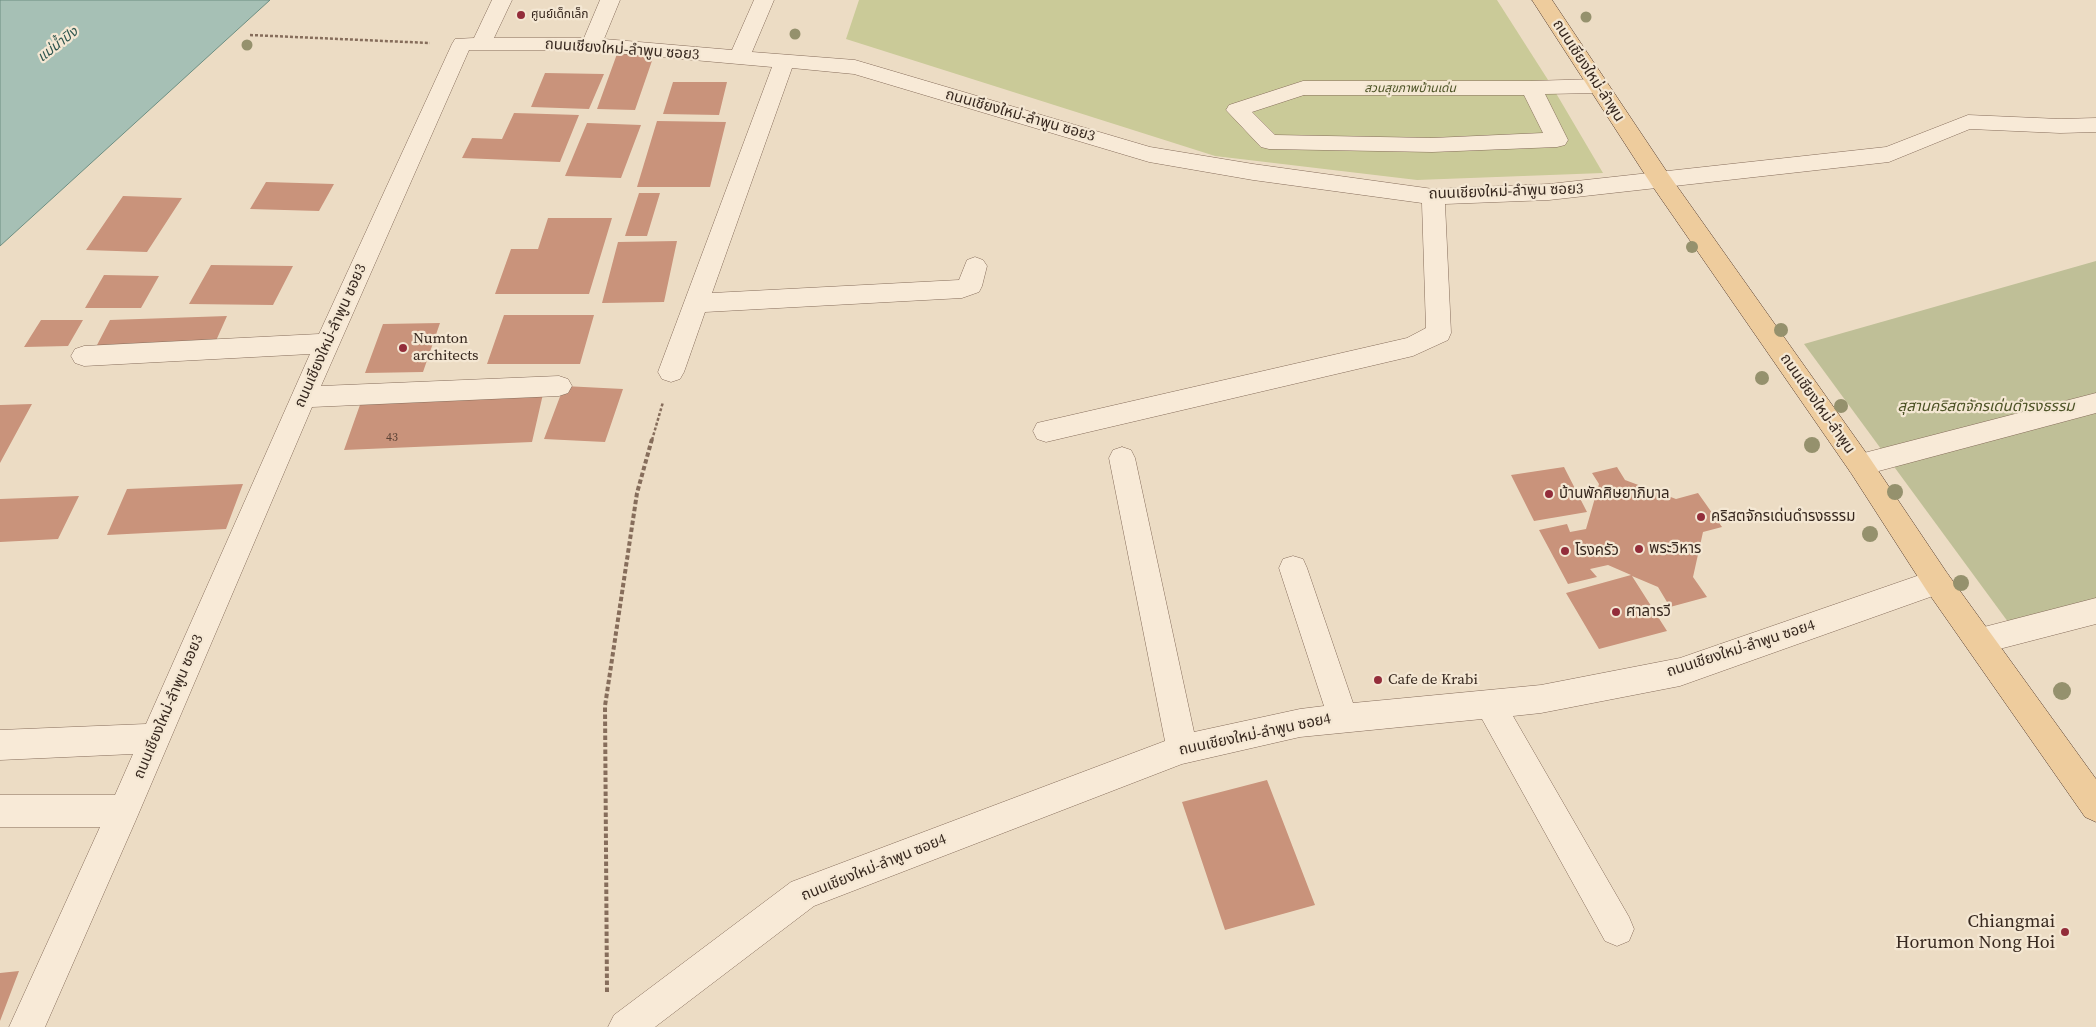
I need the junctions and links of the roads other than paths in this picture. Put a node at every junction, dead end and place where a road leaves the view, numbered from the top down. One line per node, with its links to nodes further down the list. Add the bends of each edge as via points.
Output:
1 (502, 0): 5 (street)
2 (610, 0): 6 (street)
3 (764, 0): 7 (street)
4 (1542, 0): 9 (main road, ถนนเชียงใหม่-ลำพูน)
5 (471, 44): 6 (street, ถนนเชียงใหม่-ลำพูน ซอย3); 18 (street, ถนนเชียงใหม่-ลำพูน ซอย3)
6 (591, 45): 7 (street, ถนนเชียงใหม่-ลำพูน ซอย3)
7 (739, 58): 8 (street, ถนนเชียงใหม่-ลำพูน ซอย3)
8 (784, 61): 13 (street, ถนนเชียงใหม่-ลำพูน ซอย3, via 855,67 1150,154); 17 (street)
9 (1597, 86): 10 (street); 14 (main road, ถนนเชียงใหม่-ลำพูน)
10 (1531, 88): 12 (street, via 1303,88 1237,110); 12 (street, via 1557,140 1432,145)
11 (2096, 125): 14 (street, ถนนเชียงใหม่-ลำพูน ซอย3, via 1968,122 1889,154)
12 (1269, 142): 13 (street)
13 (1253, 172): 15 (street, ถนนเชียงใหม่-ลำพูน ซอย3)
14 (1661, 181): 15 (street, ถนนเชียงใหม่-ลำพูน ซอย3, via 1549,192); 26 (main road, ถนนเชียงใหม่-ลำพูน)
15 (1433, 196): 24 (street, via 1439,333 1413,346)
16 (976, 266): 17 (street, via 970,286 962,289)
17 (697, 302): 20 (street)
18 (328, 344): 19 (street); 22 (street, ถนนเชียงใหม่-ลำพูน ซอย3)
19 (84, 356)
20 (671, 372)
21 (559, 386): 22 (street)
22 (304, 397): 33 (street, ถนนเชียงใหม่-ลำพูน ซอย3)
23 (2096, 403): 26 (street)
24 (1046, 431)
25 (1122, 458): 35 (street)
26 (1860, 465): 28 (main road, ถนนเชียงใหม่-ลำพูน)
27 (1293, 568): 32 (street)
28 (1936, 582): 30 (main road, ถนนเชียงใหม่-ลำพูน); 31 (street, ถนนเชียงใหม่-ลำพูน ซอย4, via 1680,672 1541,699)
29 (2096, 611): 30 (street)
30 (1980, 641): 36 (main road, ถนนเชียงใหม่-ลำพูน)
31 (1490, 704): 32 (street, ถนนเชียงใหม่-ลำพูน ซอย4); 39 (street)
32 (1343, 718): 35 (street, ถนนเชียงใหม่-ลำพูน ซอย4, via 1300,723)
33 (156, 738): 34 (street); 38 (street, ถนนเชียงใหม่-ลำพูน ซอย3)
34 (0, 744)
35 (1182, 749): 41 (street, ถนนเชียงใหม่-ลำพูน ซอย4, via 803,894)
36 (2096, 806)
37 (0, 811): 38 (street)
38 (124, 811): 40 (street, ถนนเชียงใหม่-ลำพูน ซอย3)
39 (1616, 929)
40 (27, 1027)
41 (626, 1027)

